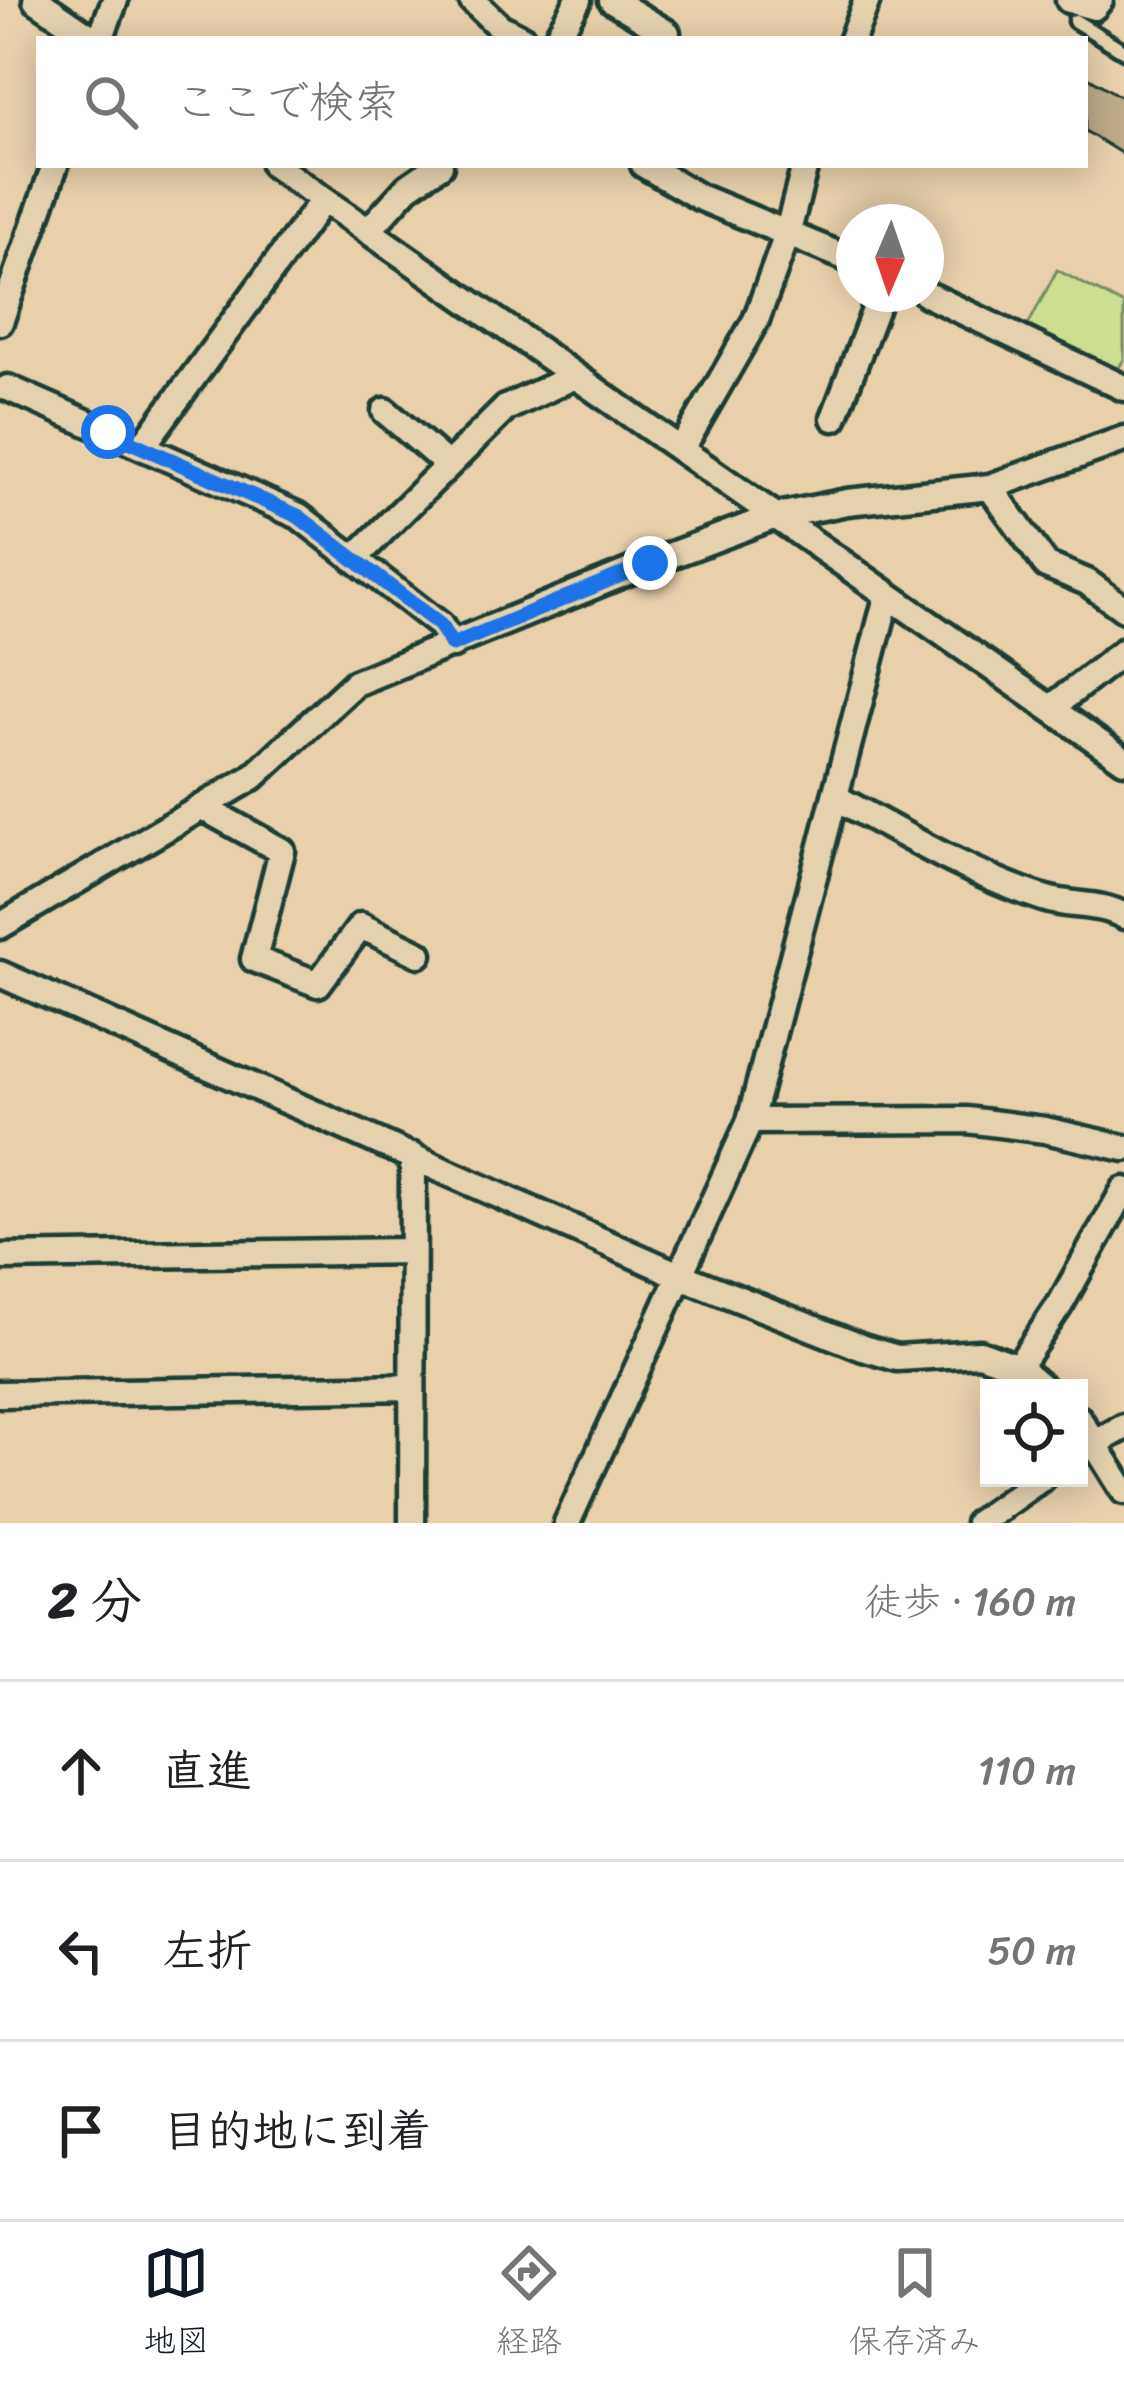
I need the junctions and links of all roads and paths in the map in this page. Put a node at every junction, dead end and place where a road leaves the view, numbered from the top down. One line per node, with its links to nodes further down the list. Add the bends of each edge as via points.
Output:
1 (36, 0): 10 (street)
2 (115, 0): 11 (street)
3 (472, 0): 12 (street)
4 (578, 0): 13 (street)
5 (612, 0): 9 (street)
6 (867, 0): 14 (street)
7 (1100, 0): 8 (street)
8 (1072, 10): 15 (lane)
9 (667, 33)
10 (92, 36)
11 (98, 36)
12 (517, 36)
13 (558, 36)
14 (853, 36)
15 (1124, 51)
16 (55, 168): 27 (street)
17 (279, 168): 21 (street)
18 (436, 168): 22 (street)
19 (649, 168): 23 (street)
20 (805, 168): 23 (street)
21 (323, 200): 22 (street); 34 (street)
22 (368, 231): 28 (street)
23 (787, 235): 24 (street); 35 (street, via 756,320)
24 (836, 254)
25 (944, 303): 30 (street)
26 (874, 312): 32 (street)
27 (0, 322)
28 (575, 376): 35 (street); 36 (street, via 506,408)
29 (8, 388): 34 (street)
30 (1124, 388)
31 (385, 411): 36 (street)
32 (834, 418)
33 (1124, 439): 37 (street)
34 (142, 447): 39 (street, via 298,516)
35 (681, 450): 38 (street)
36 (448, 465): 39 (street)
37 (990, 487): 38 (street); 41 (street, via 1046,565)
38 (773, 518): 40 (street); 42 (street)
39 (354, 559): 42 (street, via 440,625)
40 (887, 597): 44 (street); 46 (street)
41 (1124, 609)
42 (452, 645): 47 (street, via 355,683 253,777)
43 (1124, 651): 44 (street)
44 (1051, 708): 45 (street)
45 (1124, 760)
46 (835, 796): 48 (street, via 965,868 1047,900); 52 (street)
47 (202, 807): 49 (street); 50 (street, via 282,851 254,959 318,984 362,926)
48 (1124, 916)
49 (0, 926)
50 (418, 954)
51 (0, 974): 54 (street)
52 (749, 1120): 53 (street, via 967,1120); 58 (street)
53 (1124, 1148)
54 (413, 1156): 56 (street); 58 (street)
55 (1124, 1190): 59 (street)
56 (412, 1251): 57 (street); 61 (street)
57 (0, 1257)
58 (681, 1276): 59 (street, via 898,1358 980,1353); 69 (street)
59 (1018, 1367): 60 (street)
60 (1032, 1379)
61 (412, 1387): 62 (street); 68 (street)
62 (0, 1394)
63 (1124, 1427): 64 (street)
64 (1088, 1446)
65 (1088, 1449): 67 (street)
66 (1029, 1487): 70 (street)
67 (1124, 1492)
68 (412, 1523)
69 (567, 1523)
70 (978, 1523)

